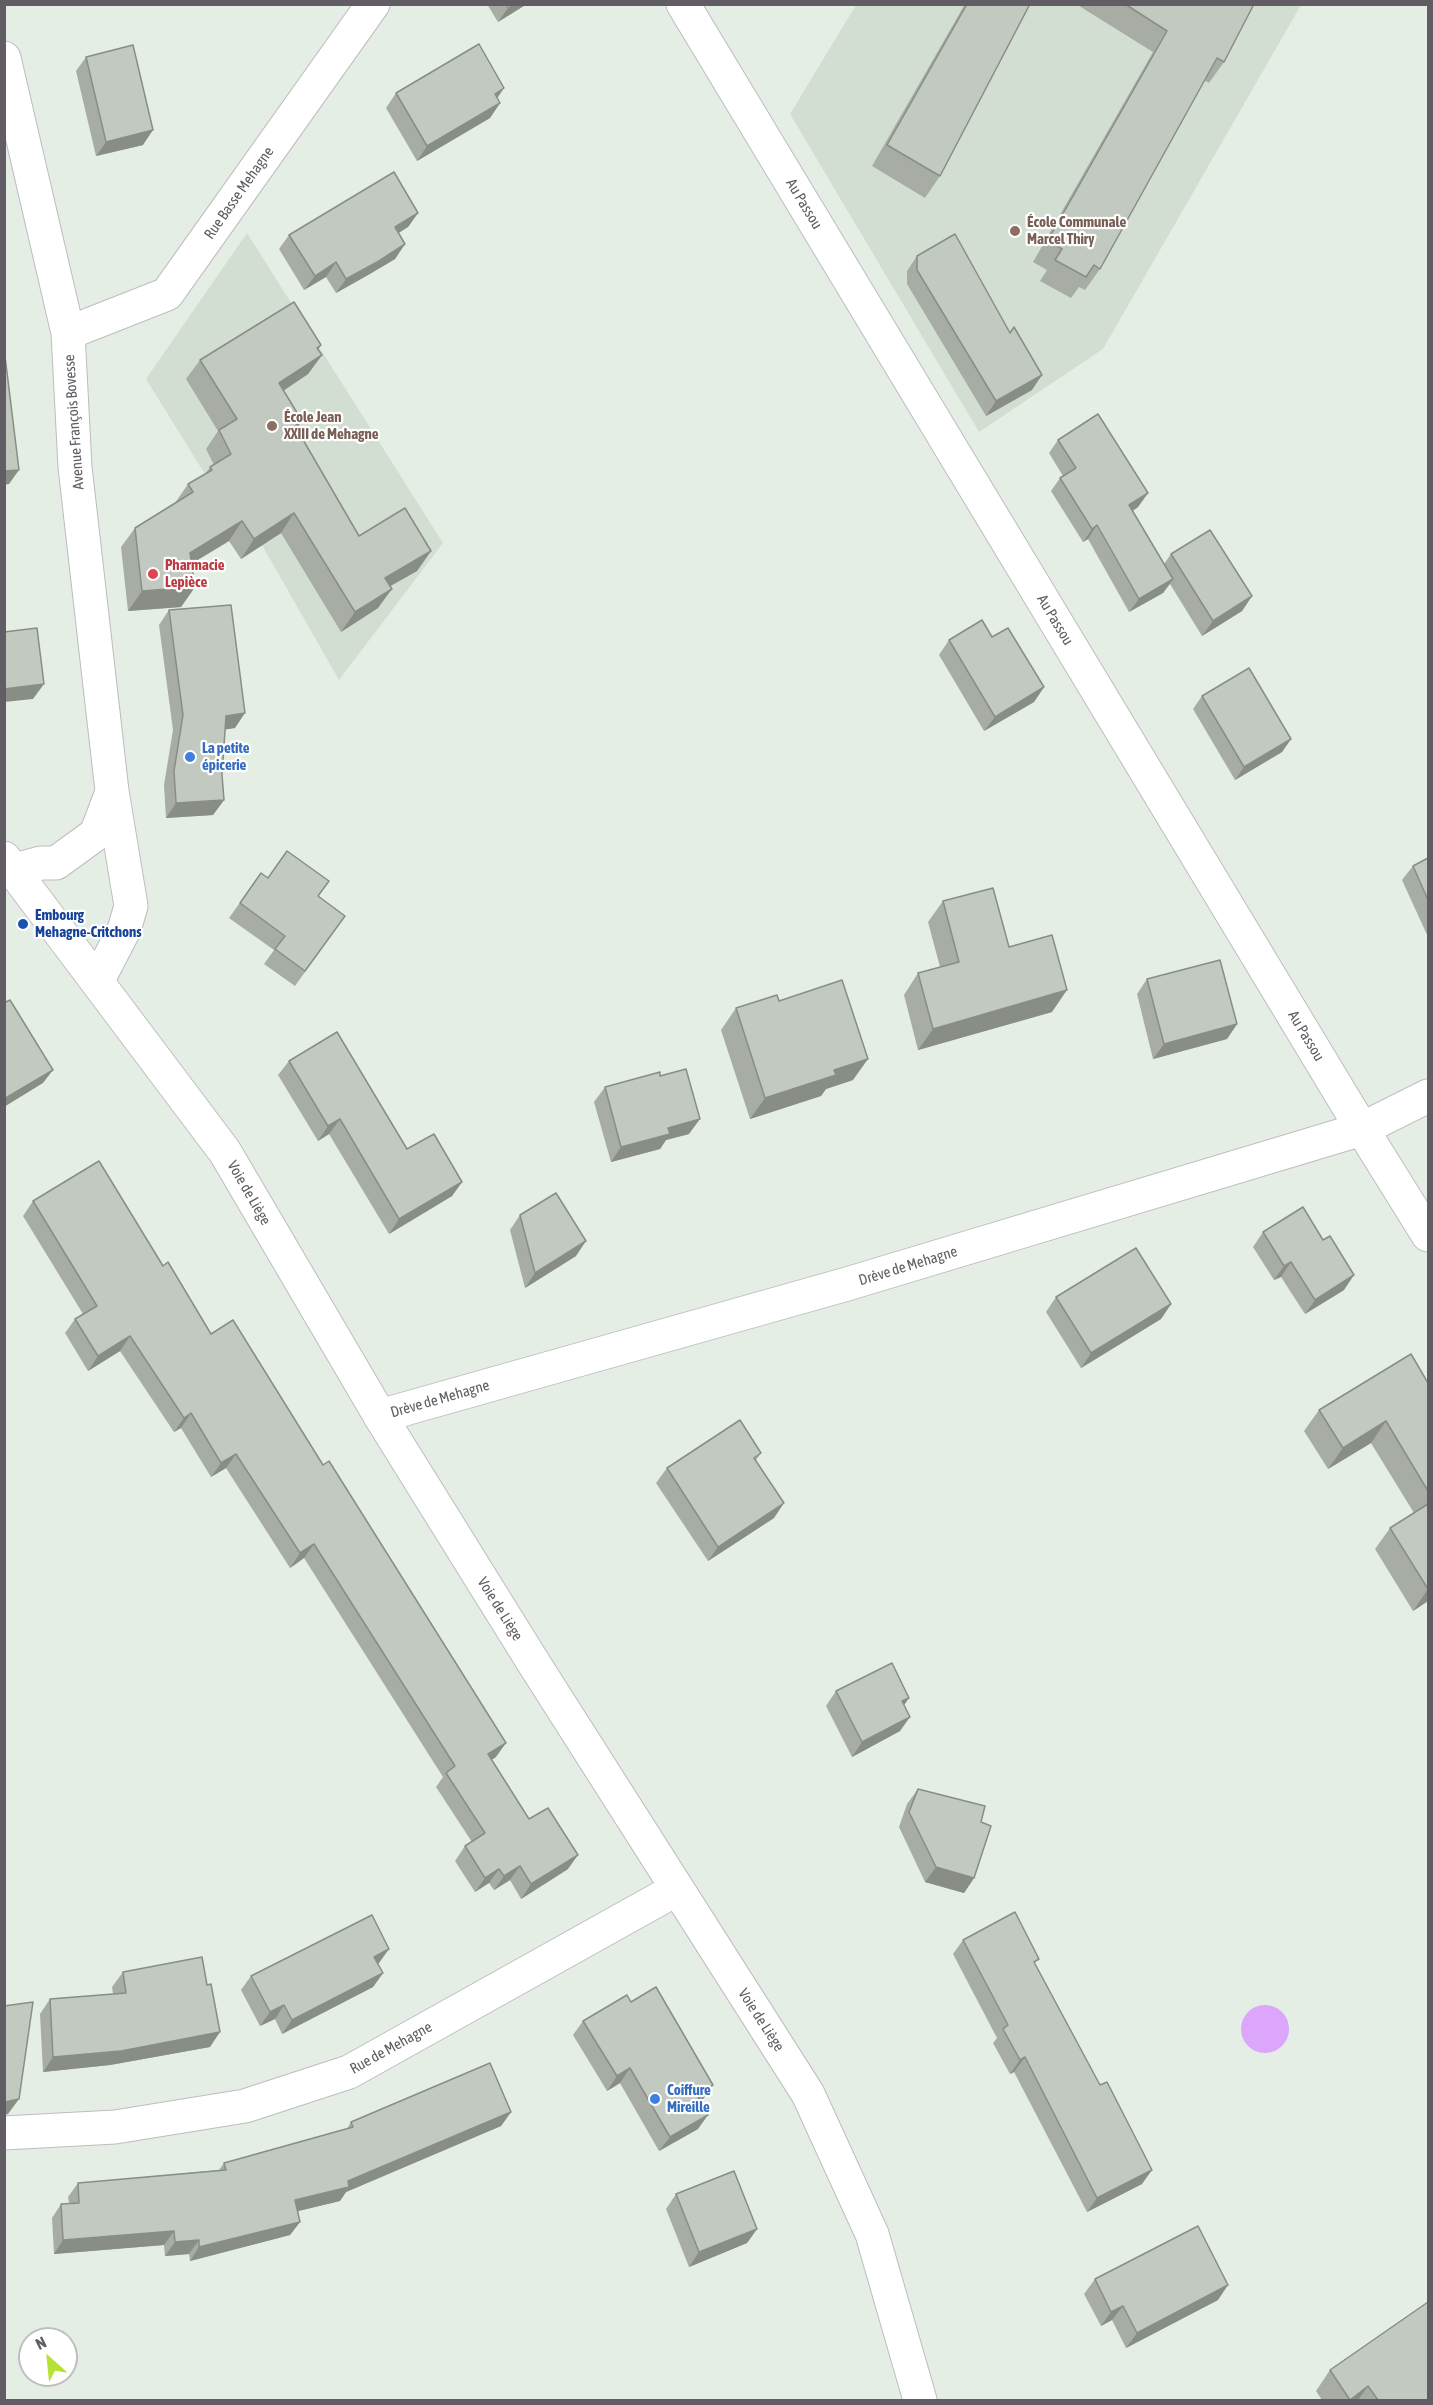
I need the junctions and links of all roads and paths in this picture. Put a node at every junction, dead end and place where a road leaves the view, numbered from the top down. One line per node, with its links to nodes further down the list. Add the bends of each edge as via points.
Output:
1 (373, 4): 4 (street, Rue Basse Mehagne, via 167,294)
2 (683, 4): 9 (street, Au Passou)
3 (4, 58): 4 (street, Avenue François Bovesse)
4 (68, 333): 5 (street, Avenue François Bovesse, via 75,467)
5 (112, 791): 6 (street, Avenue François Bovesse, via 96,834 56,863); 7 (street, Avenue François Bovesse, via 131,906 124,930)
6 (10, 864): 7 (street, Voie de Liège)
7 (98, 980): 11 (street, Voie de Liège, via 225,1152)
8 (1428, 1096): 9 (street, Drève de Mehagne)
9 (1362, 1129): 10 (street, Au Passou); 11 (street, Drève de Mehagne, via 847,1284)
10 (1428, 1235)
11 (380, 1416): 12 (street, Voie de Liège)
12 (677, 1889): 13 (street, Rue de Mehagne, via 349,2072 245,2106 115,2127); 14 (street, Voie de Liège, via 808,2094 872,2234)
13 (4, 2133)
14 (920, 2400)

